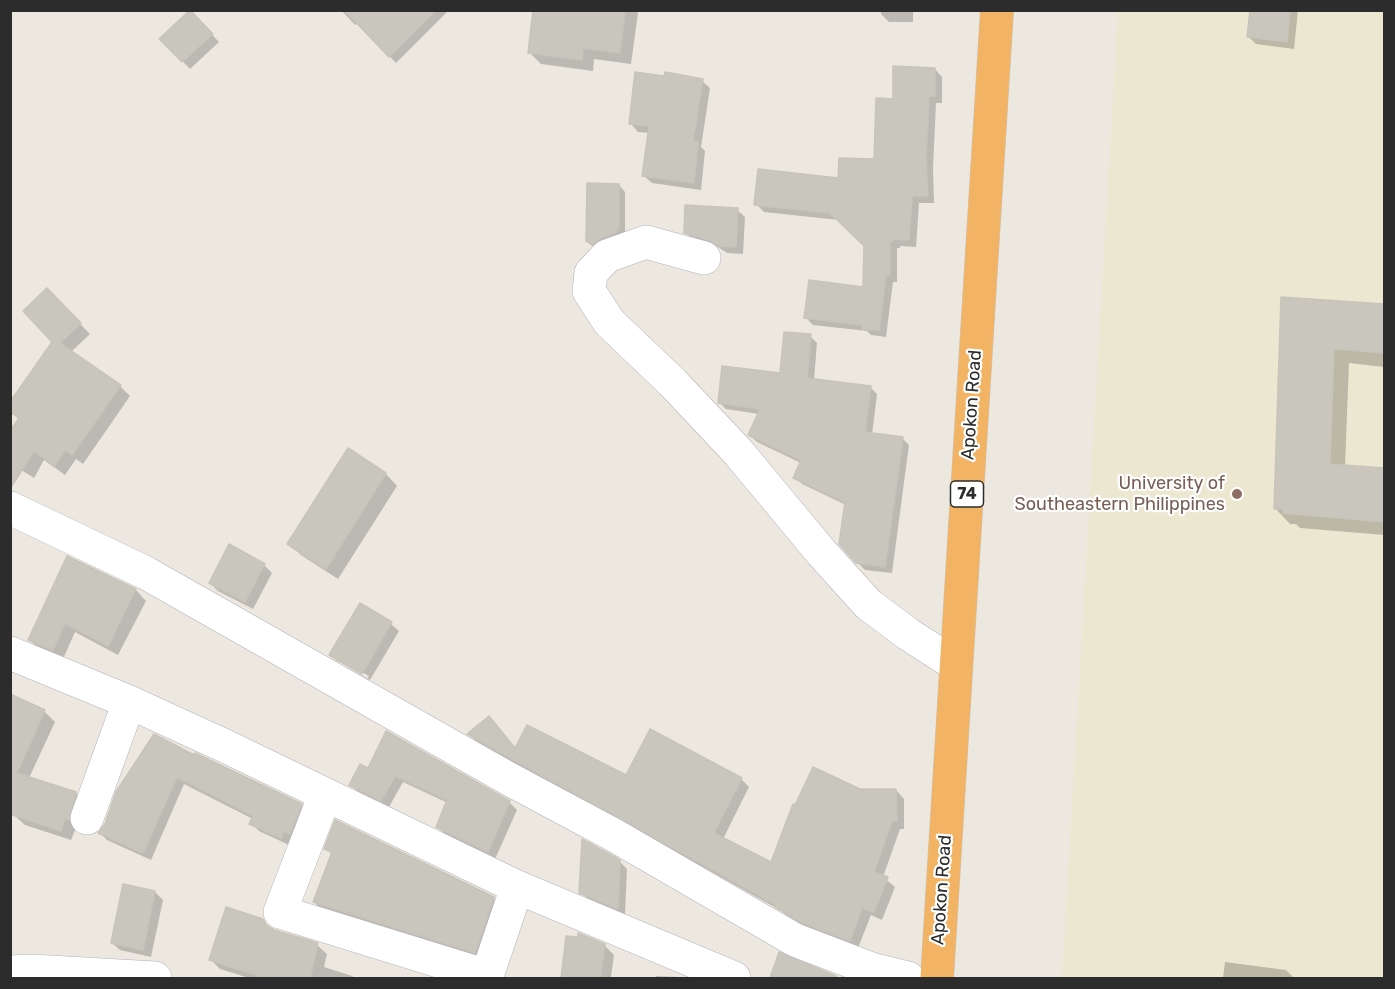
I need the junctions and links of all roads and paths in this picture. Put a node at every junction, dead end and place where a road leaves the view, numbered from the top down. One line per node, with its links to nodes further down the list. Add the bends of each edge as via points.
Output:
1 (997, 10): 5 (highway, Apokon Road / 74)
2 (704, 258): 5 (street, via 646,242 607,256 591,273 589,291 609,322 738,452 868,604)
3 (10, 508): 13 (street, via 146,573 795,940)
4 (10, 653): 6 (street)
5 (956, 665): 14 (highway, Apokon Road / 74)
6 (129, 702): 7 (street); 8 (street)
7 (325, 795): 9 (street); 9 (street, via 280,912 487,976)
8 (87, 818)
9 (517, 887): 12 (street)
10 (10, 972): 11 (street)
11 (155, 978)
12 (734, 978)
13 (908, 978)
14 (936, 978)

